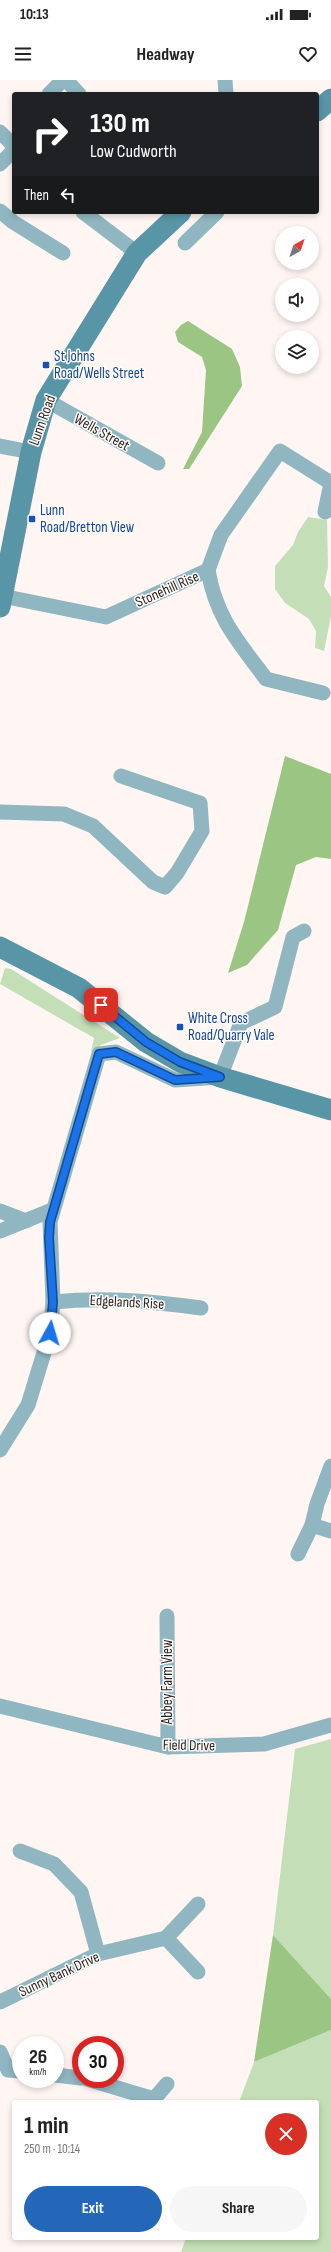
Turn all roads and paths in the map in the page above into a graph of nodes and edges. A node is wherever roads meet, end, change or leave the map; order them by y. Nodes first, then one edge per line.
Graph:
1 (64, 80) edge
2 (224, 80) edge
3 (51, 92) edge
4 (77, 92) edge
5 (226, 92) edge
6 (331, 99) edge
7 (319, 108) edge
8 (10, 139) edge
9 (0, 164) edge
10 (0, 211) edge
11 (86, 214) edge
12 (179, 214) edge
13 (215, 214) edge
14 (185, 243) dead end
15 (63, 253) dead end
16 (137, 253) junction
17 (46, 400) junction
18 (0, 446) edge
19 (31, 452) junction
20 (158, 463) dead end
21 (331, 483) edge
22 (325, 512) dead end
23 (6, 551) edge
24 (208, 570) junction
25 (1, 601) edge
26 (323, 693) dead end
27 (121, 776) dead end
28 (0, 812) edge
29 (304, 931) dead end
30 (0, 947) edge
31 (220, 1077) junction
32 (331, 1110) edge
33 (52, 1210) junction
34 (0, 1211) edge
35 (26, 1221) junction
36 (0, 1231) edge
37 (53, 1302) junction
38 (201, 1308) dead end
39 (0, 1450) edge
40 (331, 1466) edge
41 (312, 1524) junction
42 (331, 1532) edge
43 (298, 1554) dead end
44 (167, 1616) dead end
45 (0, 1706) edge
46 (331, 1725) edge
47 (168, 1747) junction
48 (20, 1850) dead end
49 (198, 1904) dead end
50 (166, 1938) junction
51 (98, 1954) junction
52 (198, 1972) dead end
53 (0, 2002) edge
54 (0, 2052) edge
55 (11, 2073) edge
56 (167, 2084) dead end
57 (117, 2088) edge

1 - 3 street
1 - 4 street
2 - 5 street
6 - 7 street
8 - 9 street
10 - 15 street
11 - 16 street
12 - 16 street, Lunn Road
13 - 14 street
16 - 17 street, Lunn Road
17 - 19 street, Lunn Road
17 - 20 street, Wells Street
18 - 19 street
19 - 23 street, Lunn Road
21 - 22 street, Stonehill Rise
21 - 24 street, Stonehill Rise
23 - 25 street, Lunn Road
24 - 25 street, Stonehill Rise
24 - 26 street
27 - 28 street
29 - 31 street
30 - 31 street
31 - 32 street
31 - 33 street
33 - 35 street
33 - 37 street
34 - 35 street
35 - 36 street
37 - 38 street, Edgelands Rise
37 - 39 street
40 - 41 street
41 - 42 street
41 - 43 street
44 - 47 street, Abbey Farm View
45 - 47 street, Field Drive
46 - 47 street, Field Drive
48 - 51 street
49 - 50 street
50 - 51 street, Sunny Bank Drive
50 - 52 street
51 - 53 street, Sunny Bank Drive
54 - 55 street
56 - 57 street

